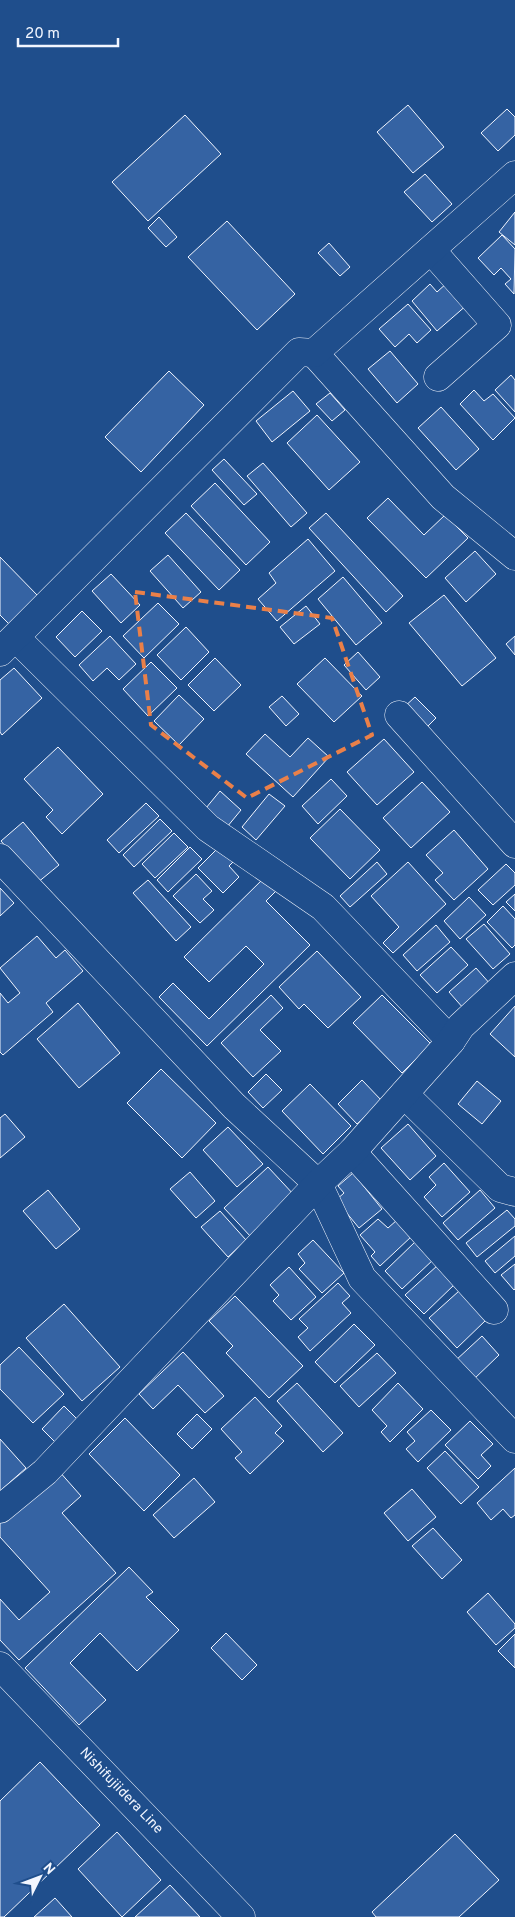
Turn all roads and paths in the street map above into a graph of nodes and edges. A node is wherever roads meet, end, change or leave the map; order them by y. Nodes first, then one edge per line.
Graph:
1 (515, 175) edge
2 (431, 250) junction
3 (314, 353) junction
4 (438, 377) dead end
5 (515, 556) edge
6 (8, 645) edge
7 (399, 715) dead end
8 (515, 844) edge
9 (0, 858) edge
10 (515, 976) edge
11 (451, 1041) junction
12 (404, 1094) junction
13 (352, 1152) junction
14 (318, 1184) junction
15 (515, 1192) edge
16 (494, 1310) dead end
17 (515, 1439) edge
18 (0, 1509) edge
19 (0, 1666) edge
20 (241, 1917) edge

1 - 2 street
2 - 3 street
2 - 4 street
3 - 5 street
3 - 6 street
6 - 11 street
7 - 8 street
9 - 14 street
10 - 11 street
11 - 12 street
12 - 13 street
12 - 15 street
13 - 14 street
13 - 16 street
14 - 17 street
14 - 18 street
19 - 20 street, Nishifujiidera Line

